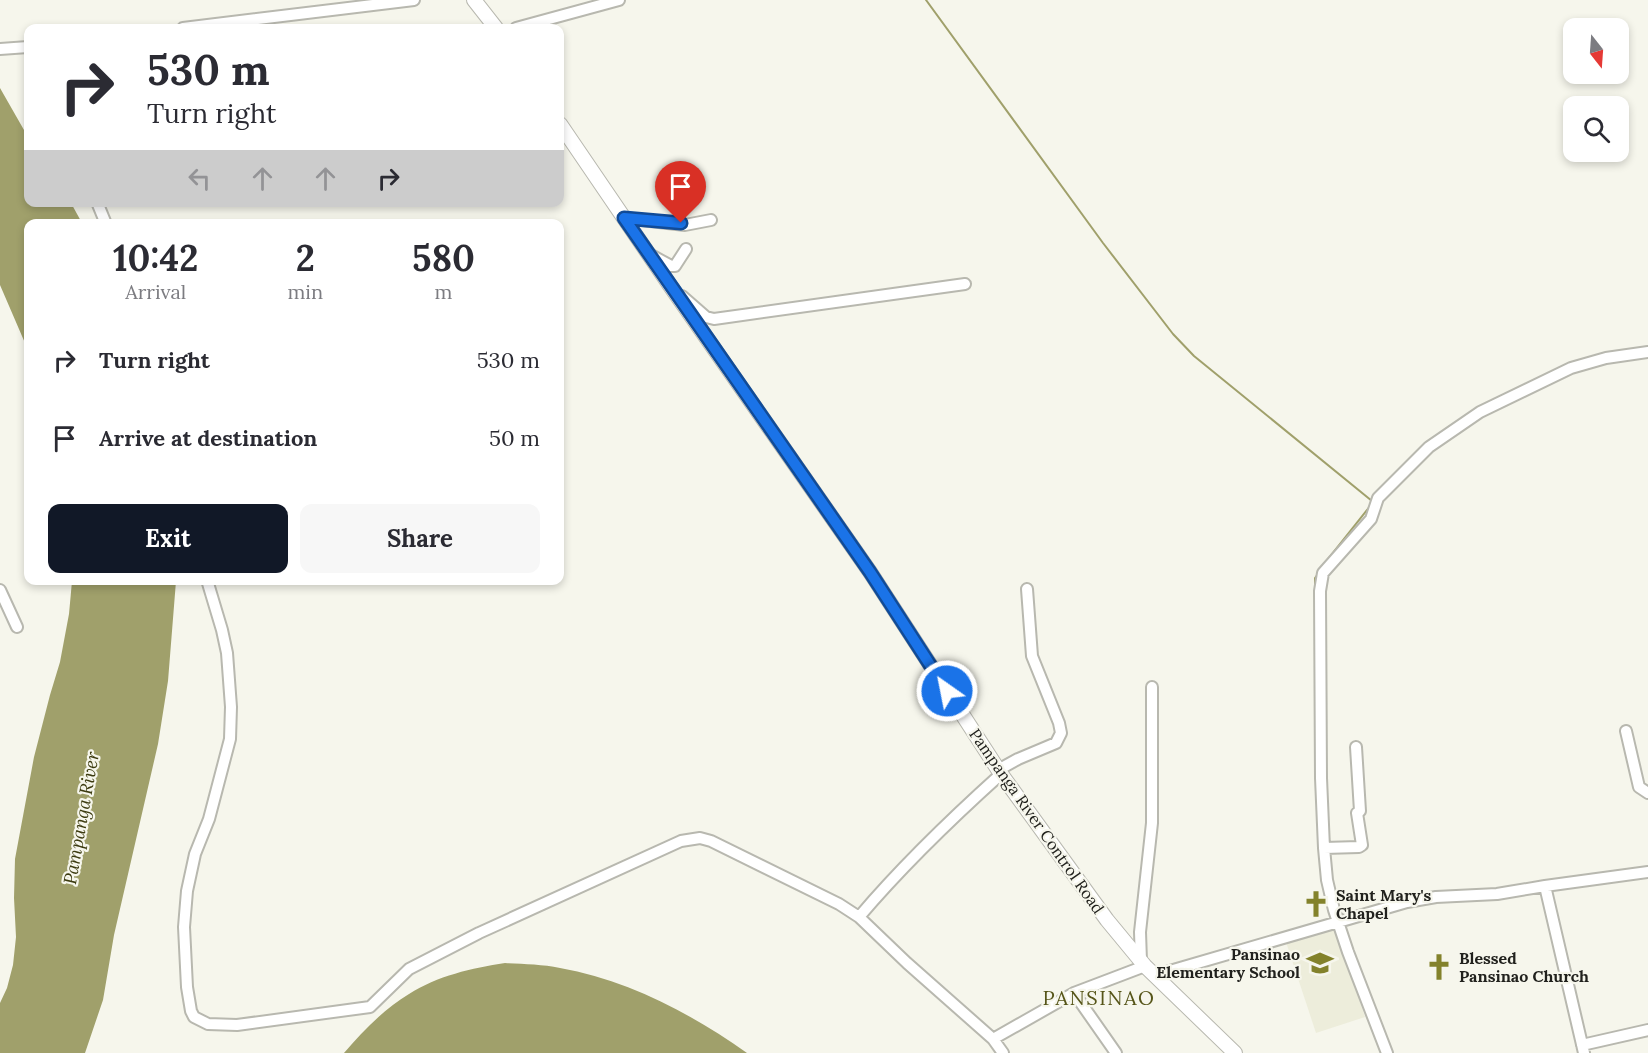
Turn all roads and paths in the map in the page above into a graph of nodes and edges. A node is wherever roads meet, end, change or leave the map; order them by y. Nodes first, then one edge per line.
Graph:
1 (414, 0) edge
2 (474, 0) edge
3 (619, 0) edge
4 (216, 24) edge
5 (492, 24) edge
6 (531, 24) edge
7 (24, 47) edge
8 (0, 49) edge
9 (564, 130) edge
10 (624, 218) junction
11 (711, 220) dead end
12 (686, 249) dead end
13 (648, 254) junction
14 (965, 284) dead end
15 (671, 287) junction
16 (1648, 352) edge
17 (208, 585) edge
18 (1027, 589) dead end
19 (0, 590) edge
20 (17, 627) dead end
21 (1152, 687) dead end
22 (1626, 731) dead end
23 (1356, 747) dead end
24 (1000, 772) junction
25 (1648, 793) edge
26 (1324, 848) junction
27 (1648, 872) edge
28 (1545, 886) junction
29 (859, 917) junction
30 (1339, 922) junction
31 (1148, 967) junction
32 (1074, 993) junction
33 (1648, 1030) edge
34 (993, 1039) junction
35 (1583, 1049) edge
36 (1004, 1053) edge
37 (1116, 1053) edge
38 (1235, 1053) edge
39 (1387, 1053) edge

1 - 4 street
2 - 5 main road
3 - 6 street
7 - 8 street
9 - 10 main road, Pampanga River Control Road
10 - 11 street
10 - 13 main road, Pampanga River Control Road
12 - 13 street
13 - 15 main road, Pampanga River Control Road
14 - 15 street
15 - 24 main road, Pampanga River Control Road
16 - 26 street
17 - 29 street
18 - 24 street
19 - 20 street
21 - 31 street
22 - 25 street
23 - 26 street
24 - 29 street
24 - 31 main road, Pampanga River Control Road
26 - 30 street
27 - 28 street
28 - 30 street
28 - 35 street
29 - 34 street
30 - 31 street
30 - 39 street
31 - 32 street
31 - 38 main road, Pampanga River Control Road
32 - 34 street
32 - 37 street
33 - 35 street
34 - 36 street

